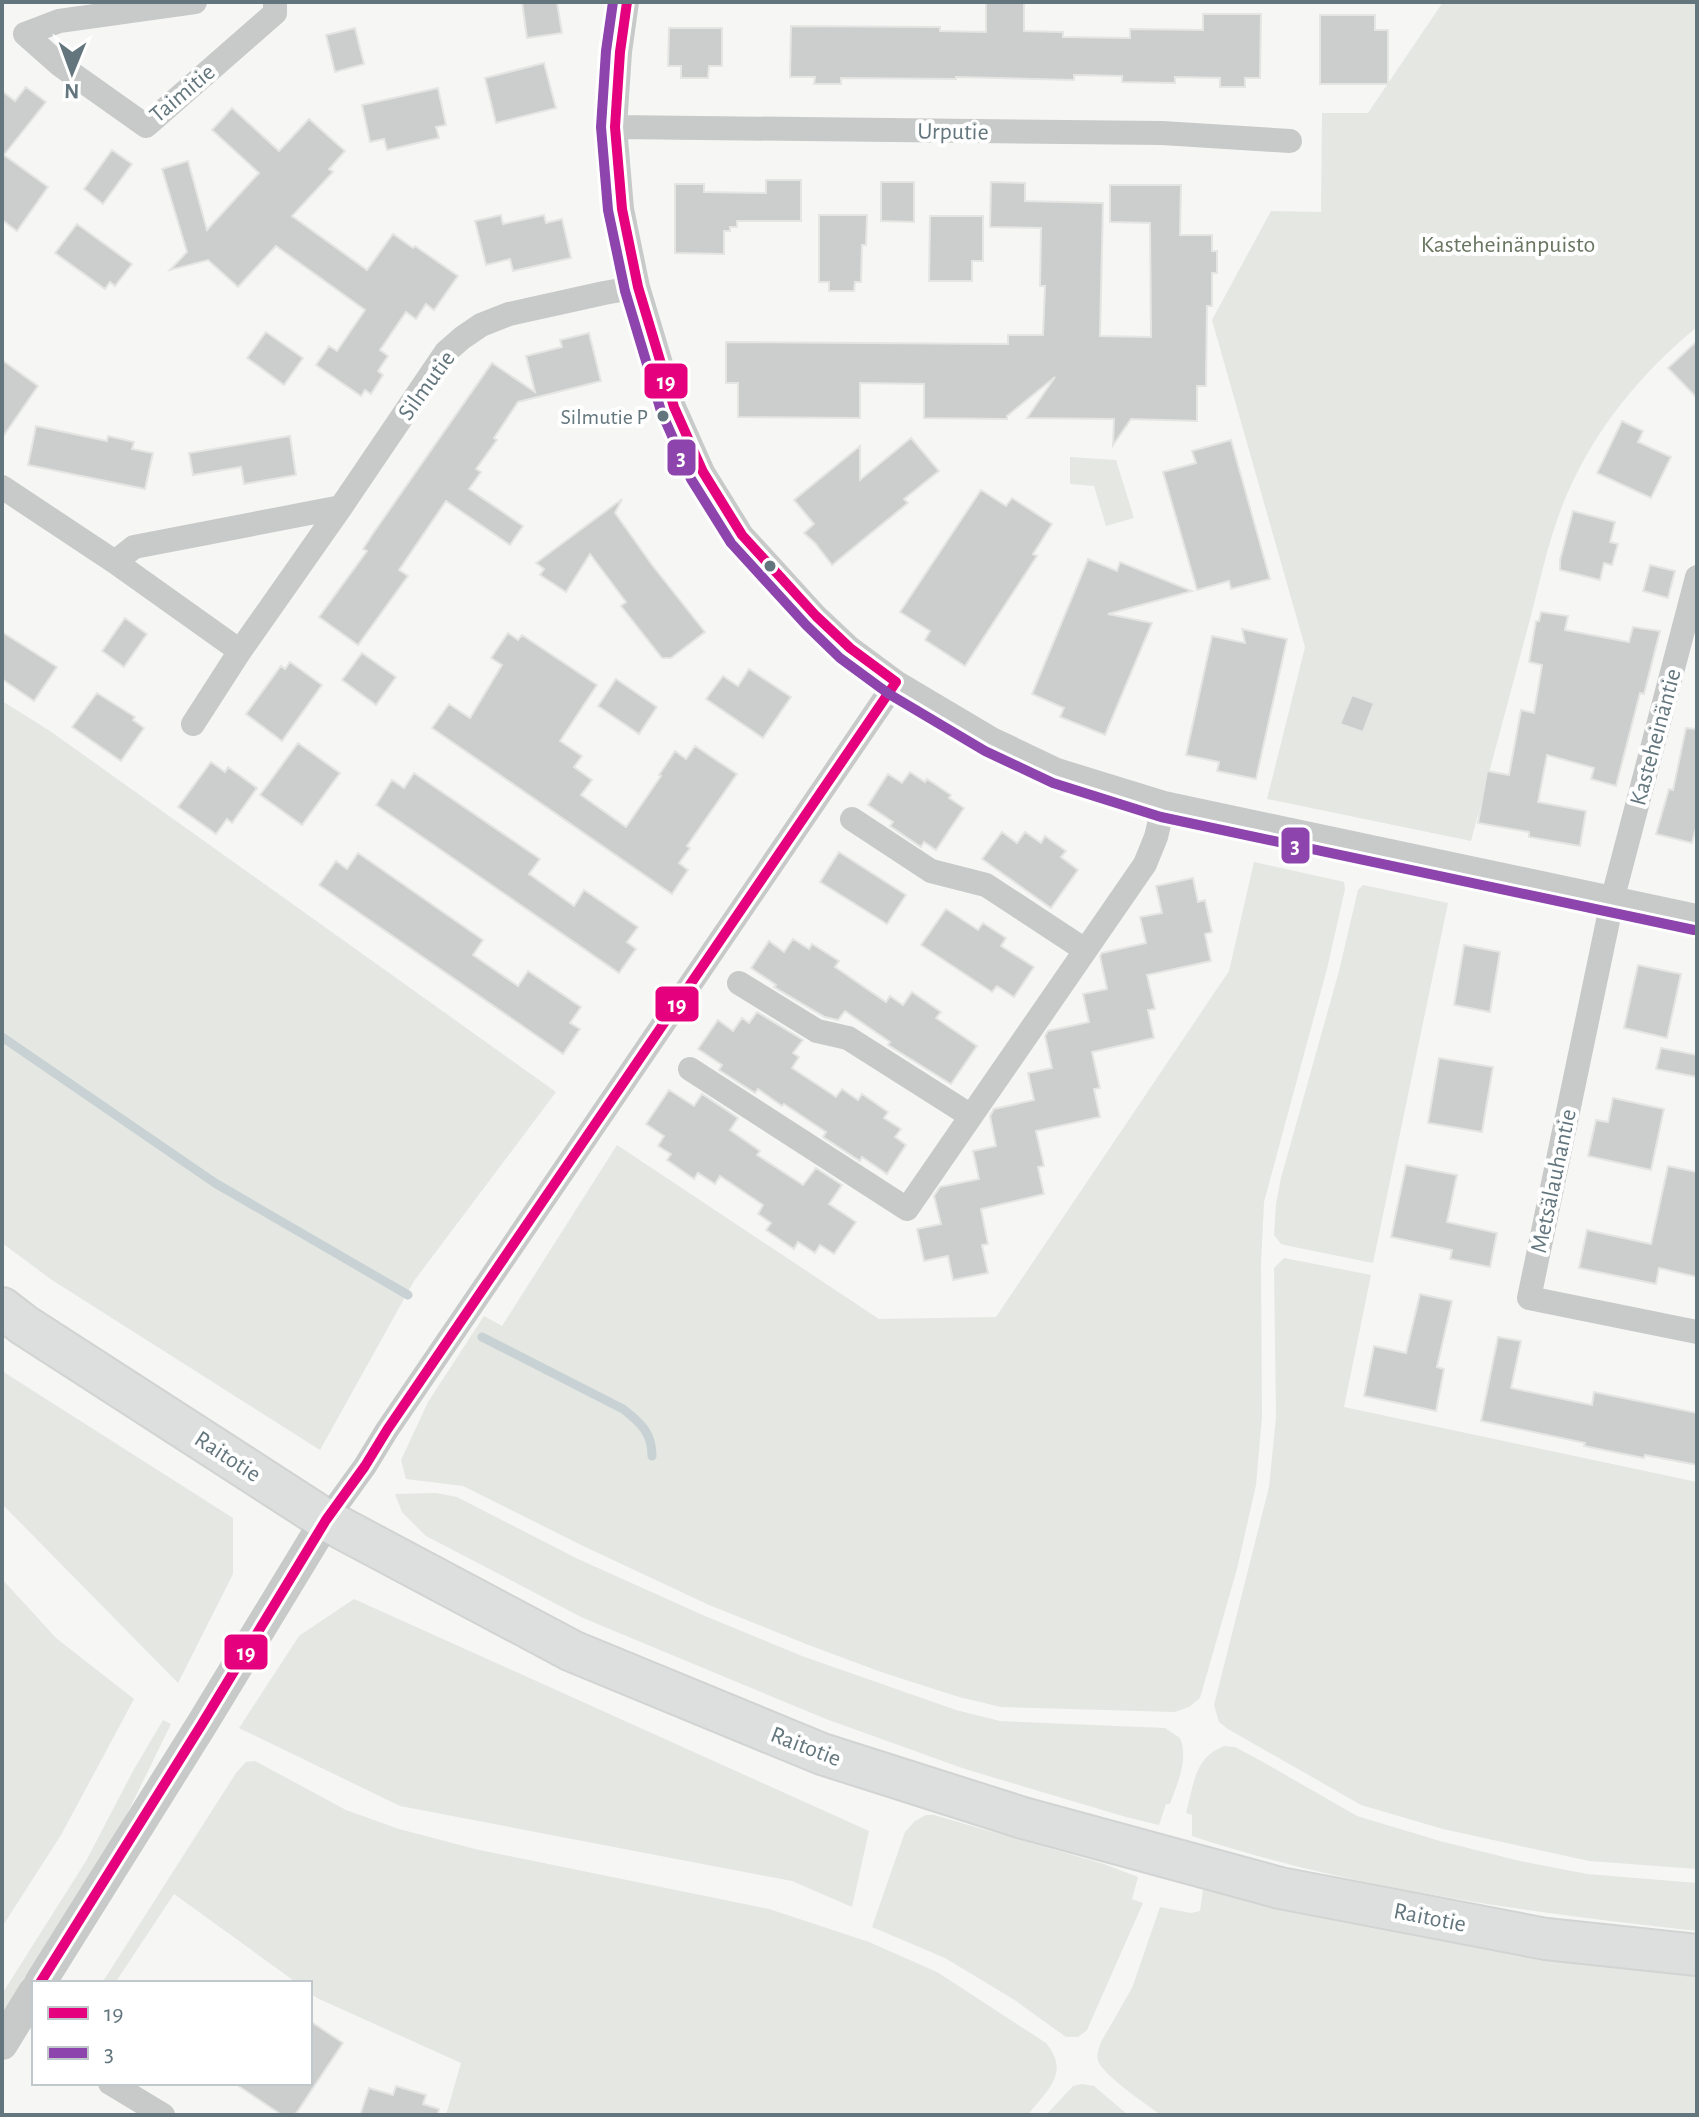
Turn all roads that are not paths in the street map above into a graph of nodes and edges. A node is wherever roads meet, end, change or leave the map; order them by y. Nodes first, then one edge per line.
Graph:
1 (195, 2) edge
2 (275, 2) edge
3 (627, 2) edge
4 (615, 127) junction
5 (1290, 141) dead end
6 (638, 287) junction
7 (2, 487) edge
8 (341, 507) junction
9 (115, 562) junction
10 (1697, 577) edge
11 (240, 651) junction
12 (896, 682) junction
13 (193, 724) dead end
14 (1164, 803) junction
15 (852, 819) dead end
16 (1613, 897) junction
17 (1697, 916) edge
18 (1085, 950) junction
19 (739, 983) dead end
20 (690, 1069) dead end
21 (971, 1116) junction
22 (2, 1308) edge
23 (1697, 1332) edge
24 (326, 1520) junction
25 (1697, 1955) edge
26 (41, 1981) edge
27 (32, 1997) edge
28 (17, 2035) edge
29 (113, 2085) edge
30 (163, 2115) edge

1 - 2 street, Taimitie
3 - 4 street
4 - 5 street, Urputie
4 - 6 street
6 - 8 street, Silmutie
6 - 12 street
7 - 9 street
8 - 9 street
8 - 11 street, Silmutie
9 - 11 street
10 - 16 street, Kasteheinäntie
11 - 13 street, Silmutie
12 - 14 street
12 - 24 street
14 - 16 street
14 - 18 street
15 - 18 street
16 - 17 street
16 - 23 street, Metsälauhantie
18 - 21 street
19 - 21 street
20 - 21 street
22 - 24 main road, Raitotie
24 - 25 main road, Raitotie
24 - 26 street
27 - 28 street
29 - 30 street

